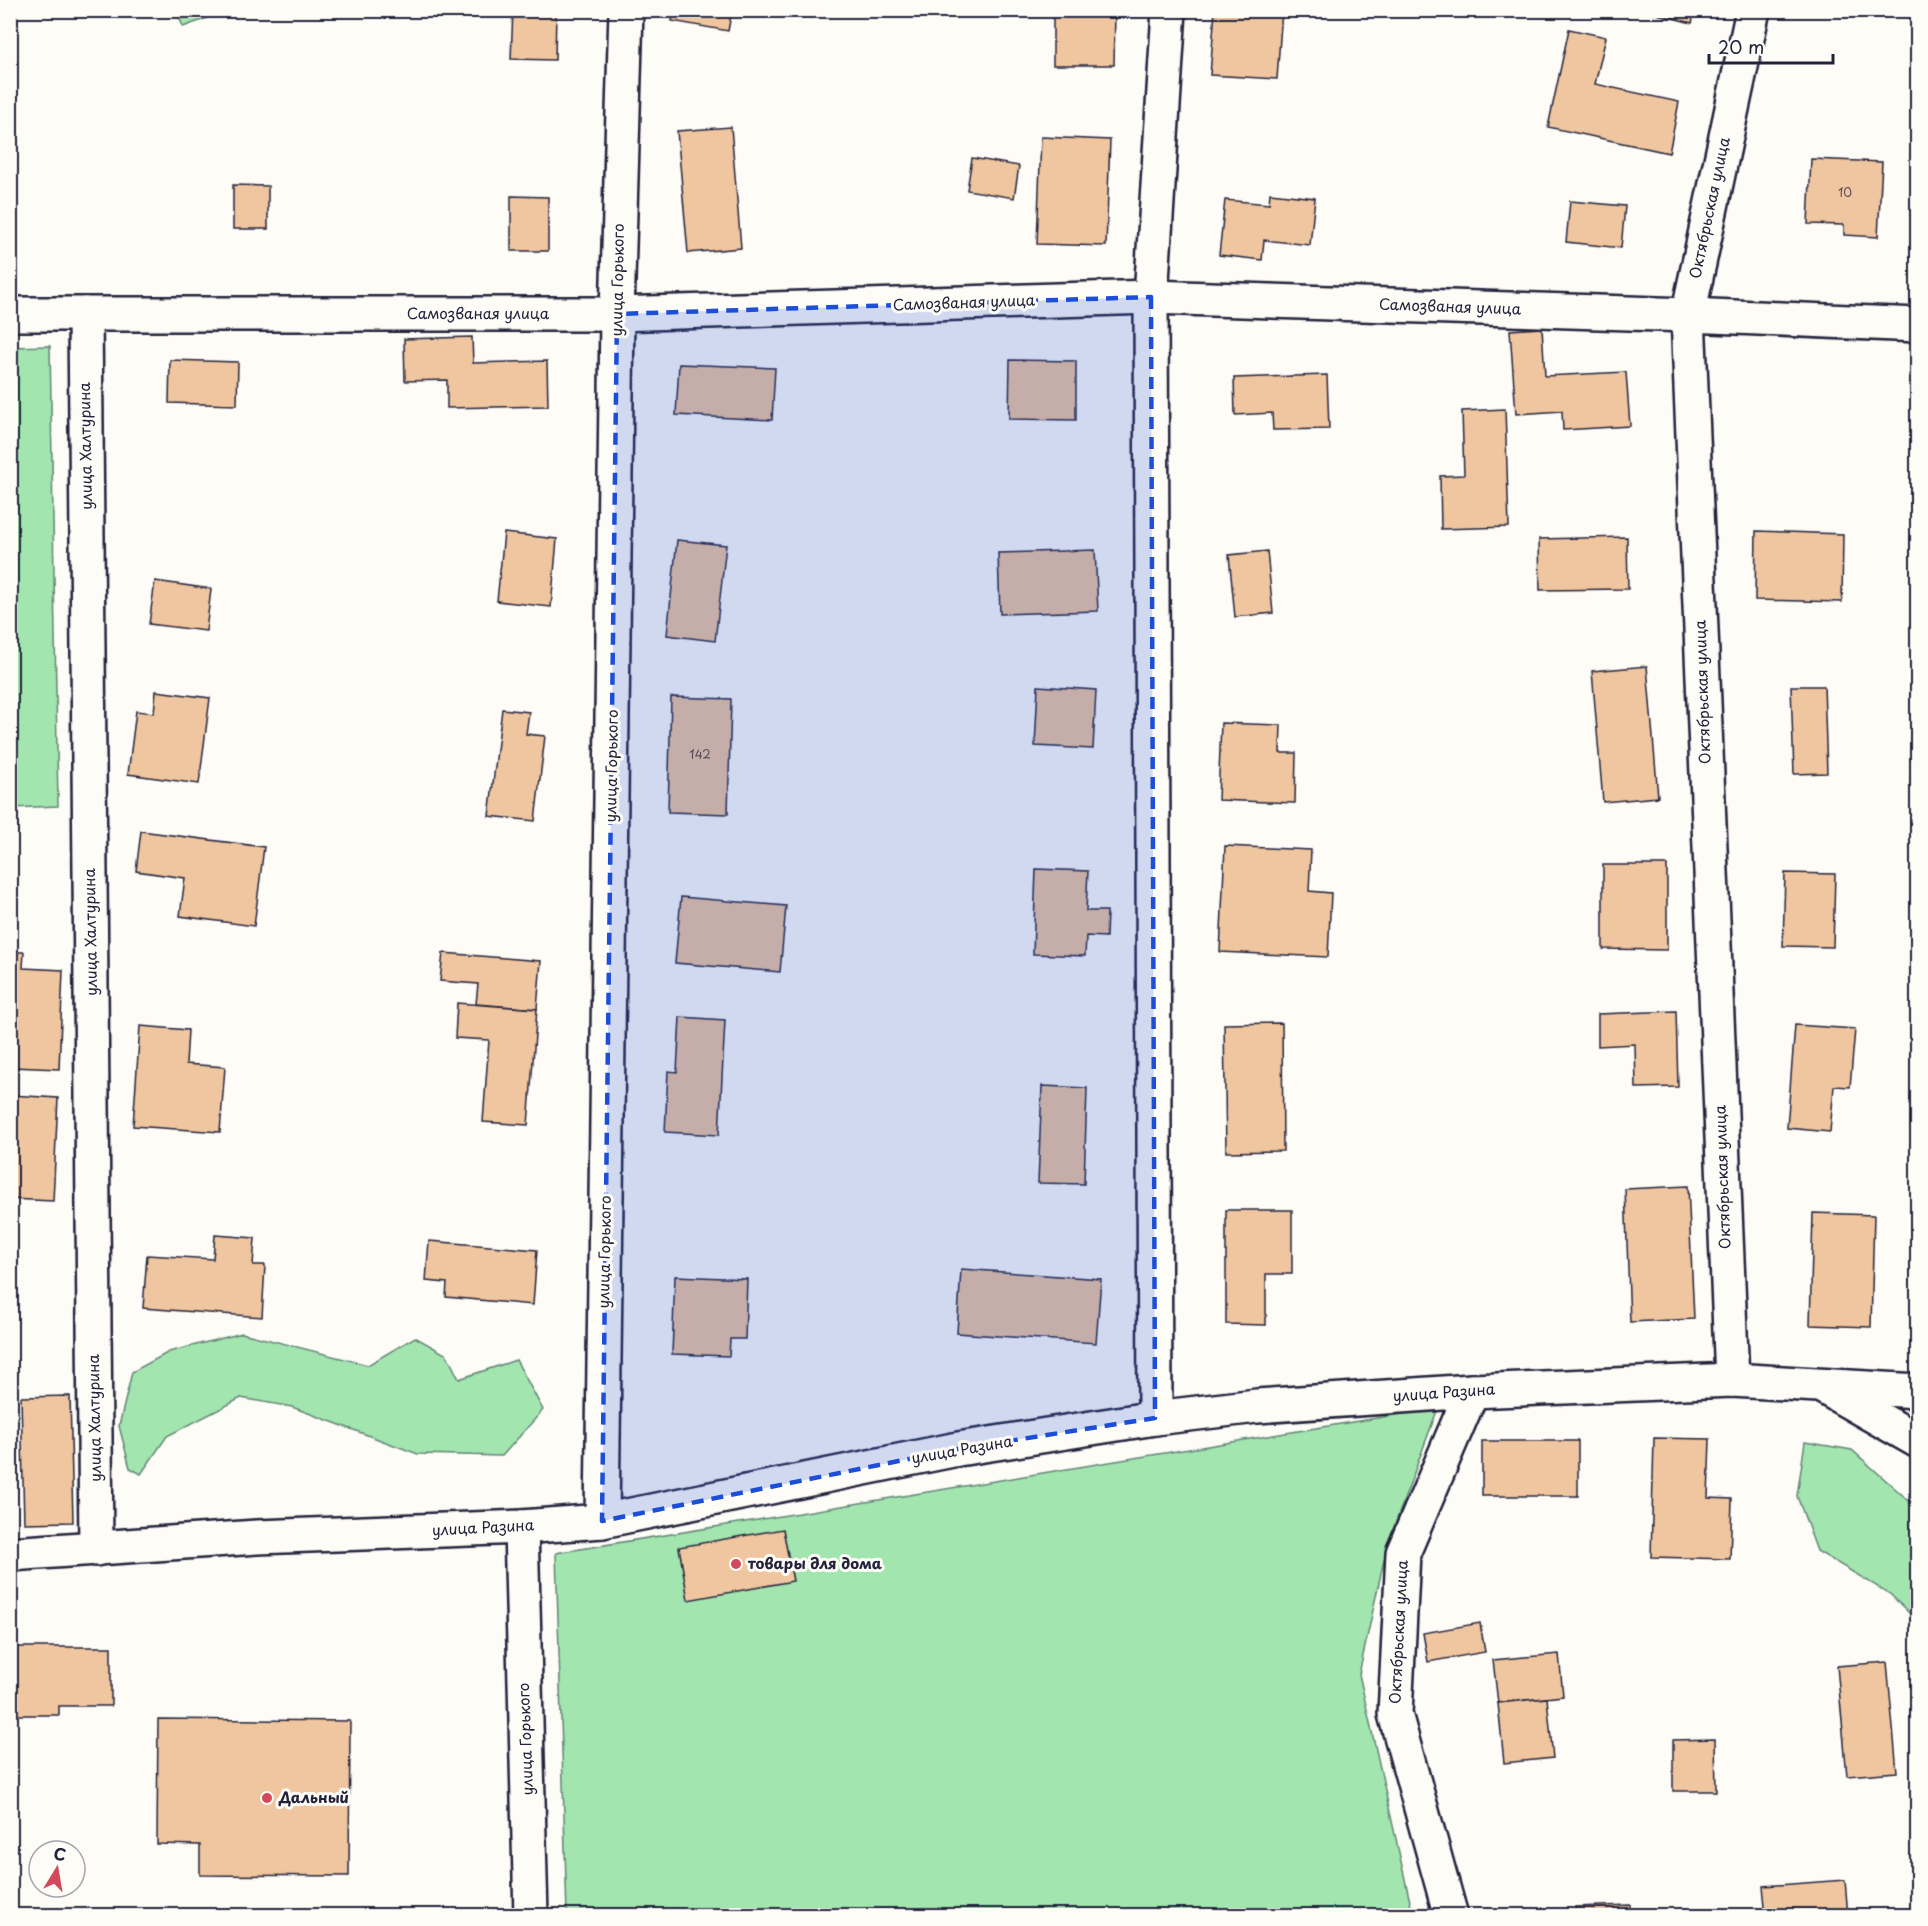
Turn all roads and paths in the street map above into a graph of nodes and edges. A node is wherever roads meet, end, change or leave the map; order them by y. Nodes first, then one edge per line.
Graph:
1 (626, 10) edge
2 (1168, 10) edge
3 (1753, 10) edge
4 (1151, 297) junction
5 (10, 314) edge
6 (85, 314) junction
7 (617, 314) junction
8 (1688, 315) junction
9 (1917, 326) edge
10 (1732, 1380) junction
11 (1819, 1384) junction
12 (1472, 1390) junction
13 (1917, 1391) edge
14 (1155, 1418) junction
15 (1917, 1441) edge
16 (602, 1521) junction
17 (520, 1527) junction
18 (96, 1549) junction
19 (10, 1554) edge
20 (531, 1916) edge
21 (1451, 1916) edge

1 - 7 street, улица Горького
2 - 4 street
3 - 8 street, Октябрьская улица
4 - 7 street, Самозваная улица
4 - 8 street, Самозваная улица
4 - 14 street
5 - 6 street, Самозваная улица
6 - 7 street, Самозваная улица
6 - 18 street, улица Халтурина
7 - 16 street, улица Горького
8 - 9 street, Самозваная улица
8 - 10 street, Октябрьская улица
10 - 11 street, улица Разина
10 - 12 street, улица Разина
11 - 13 street, улица Разина
11 - 15 street
12 - 14 street, улица Разина
12 - 21 street, Октябрьская улица
14 - 16 street, улица Разина
16 - 17 street, улица Разина
17 - 18 street, улица Разина
17 - 20 street, улица Горького
18 - 19 street, улица Разина

